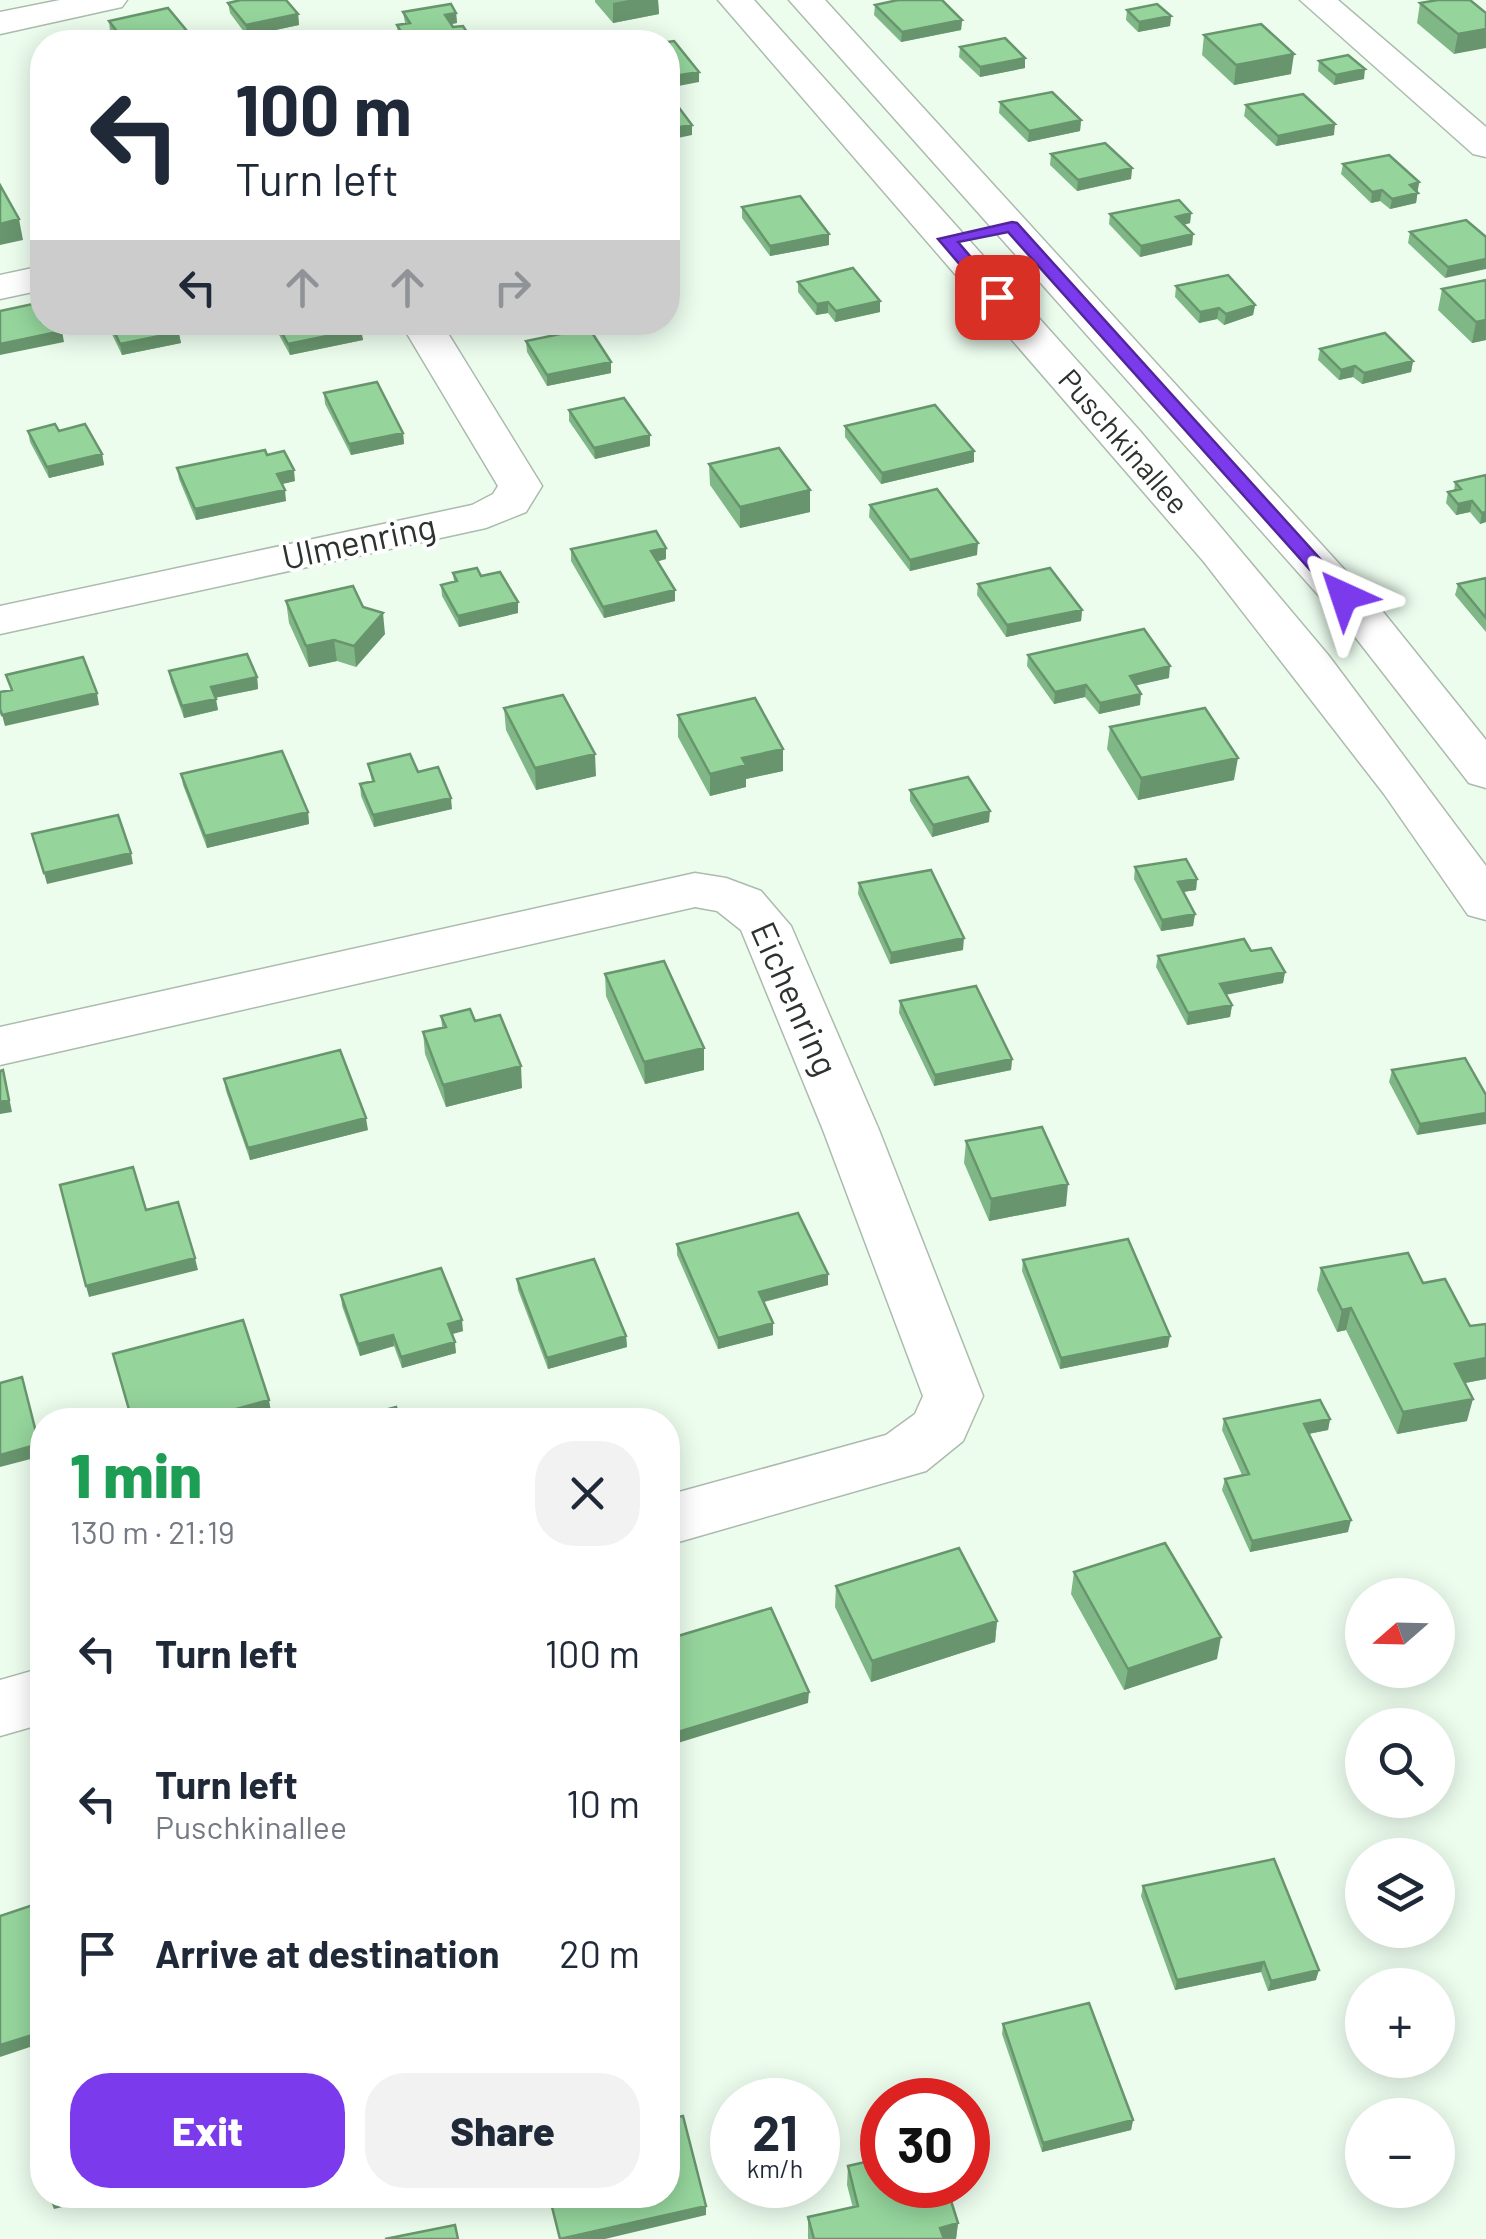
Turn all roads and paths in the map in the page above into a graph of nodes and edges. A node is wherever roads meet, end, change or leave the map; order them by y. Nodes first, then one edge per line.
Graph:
1 (110, 0) edge
2 (736, 0) edge
3 (806, 0) edge
4 (1317, 0) edge
5 (0, 24) edge
6 (1486, 146) edge
7 (1012, 227) junction
8 (946, 239) junction
9 (30, 281) edge
10 (0, 287) edge
11 (428, 335) edge
12 (0, 620) edge
13 (1486, 772) edge
14 (1486, 903) edge
15 (0, 1046) edge
16 (680, 1517) edge
17 (30, 1699) edge
18 (0, 1708) edge

1 - 5 street
2 - 8 street, Puschkinallee
3 - 7 street, Puschkinallee
4 - 6 street
7 - 8 street
7 - 13 street, Puschkinallee
8 - 14 street, Puschkinallee
9 - 10 street
11 - 12 street, Ulmenring
15 - 16 street, Eichenring
17 - 18 street

